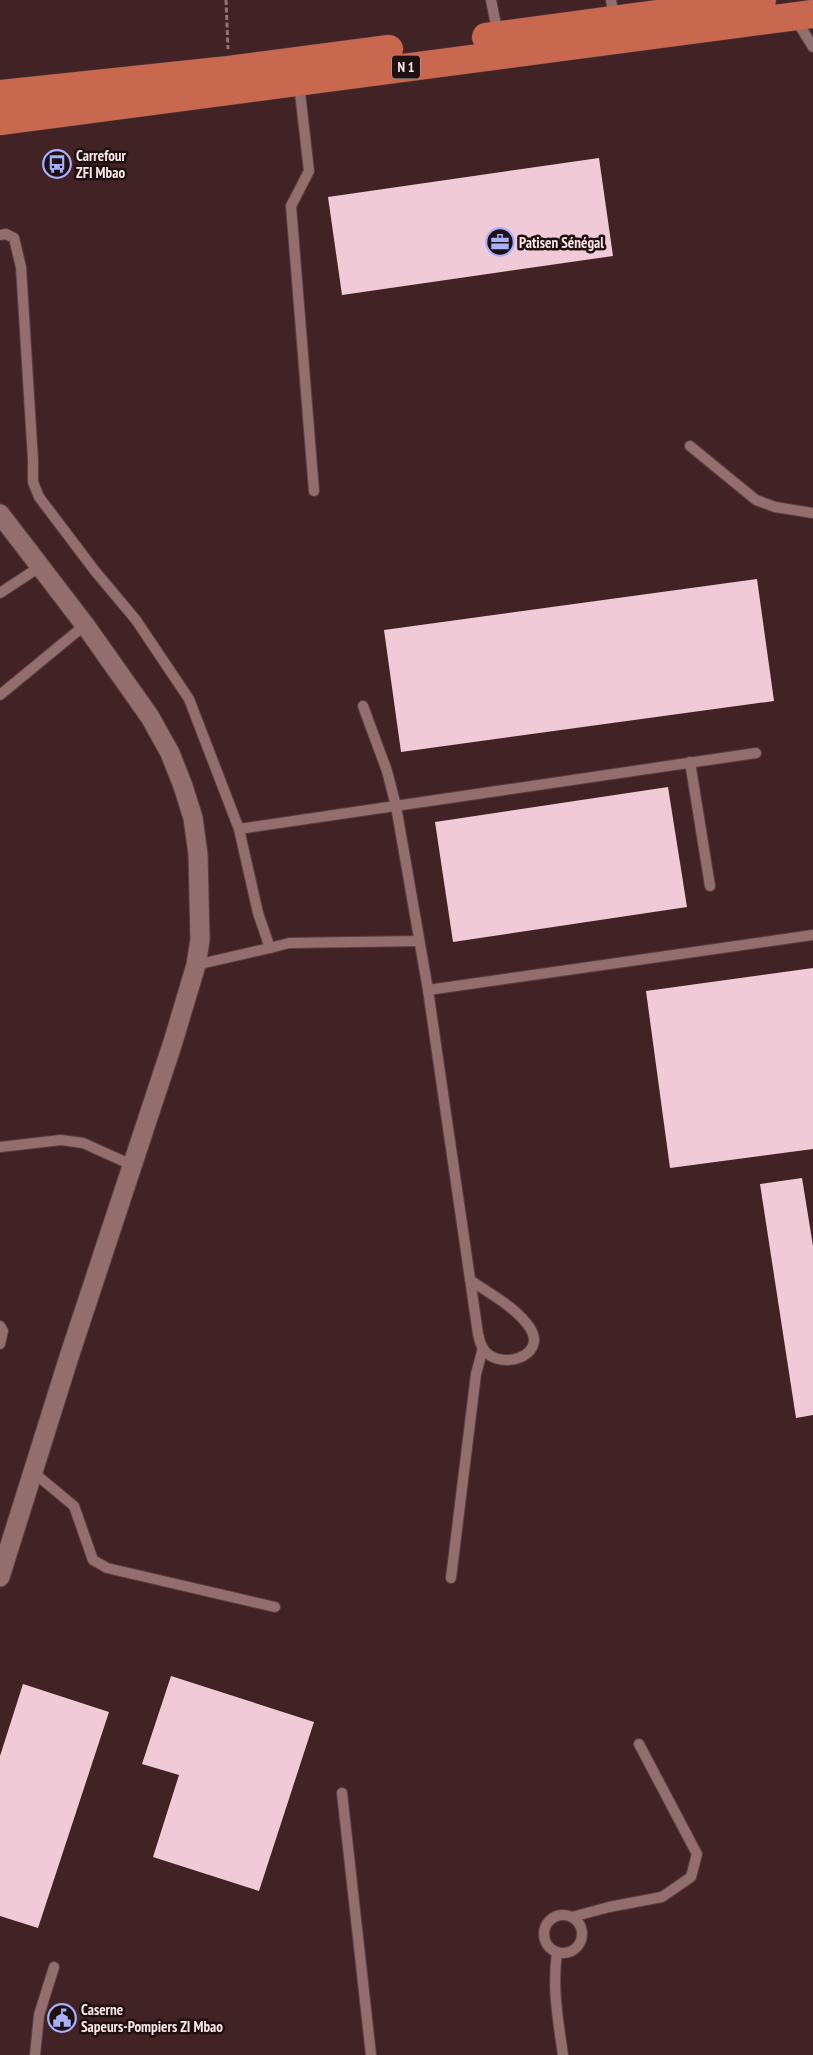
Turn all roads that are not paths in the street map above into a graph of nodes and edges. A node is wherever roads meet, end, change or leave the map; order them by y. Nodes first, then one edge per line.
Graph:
1 (491, 0) edge
2 (762, 0) edge
3 (612, 9) edge
4 (803, 15) edge
5 (498, 36) junction
6 (813, 47) edge
7 (299, 80) junction
8 (0, 94) edge
9 (0, 121) edge
10 (0, 235) edge
11 (690, 446) dead end
12 (314, 491) dead end
13 (813, 513) edge
14 (0, 514) edge
15 (41, 566) junction
16 (0, 593) edge
17 (85, 625) junction
18 (0, 695) edge
19 (363, 706) dead end
20 (756, 753) dead end
21 (690, 762) junction
22 (396, 806) junction
23 (239, 828) junction
24 (710, 886) dead end
25 (813, 934) edge
26 (419, 941) junction
27 (270, 948) junction
28 (196, 965) junction
29 (428, 990) junction
30 (0, 1147) edge
31 (132, 1165) junction
32 (470, 1280) junction
33 (0, 1326) edge
34 (0, 1344) edge
35 (483, 1348) junction
36 (32, 1472) junction
37 (1, 1569) edge
38 (451, 1578) dead end
39 (275, 1607) dead end
40 (639, 1744) dead end
41 (342, 1793) dead end
42 (572, 1917) junction
43 (557, 1953) junction
44 (54, 1967) dead end
45 (35, 2055) edge
46 (371, 2055) edge
47 (562, 2055) edge

1 - 5 lane
2 - 3 highway, N 1
3 - 5 highway, N 1
4 - 6 lane
4 - 7 highway, N 1
5 - 8 highway, N 1
7 - 9 highway, N 1
7 - 12 lane
10 - 23 lane
11 - 13 lane
14 - 15 street
15 - 16 lane
15 - 17 street
17 - 18 lane
17 - 28 street
19 - 22 lane
20 - 21 lane
21 - 22 lane
21 - 24 lane
22 - 23 lane
22 - 26 lane
23 - 27 lane
25 - 29 lane
26 - 27 lane
26 - 29 lane
27 - 28 lane
28 - 31 street
29 - 32 lane
30 - 31 lane
31 - 36 street
32 - 35 lane
32 - 35 lane
33 - 34 lane
35 - 38 lane
36 - 37 street
36 - 39 lane
40 - 42 lane
41 - 46 lane
42 - 43 lane
42 - 43 lane
43 - 47 lane
44 - 45 lane

